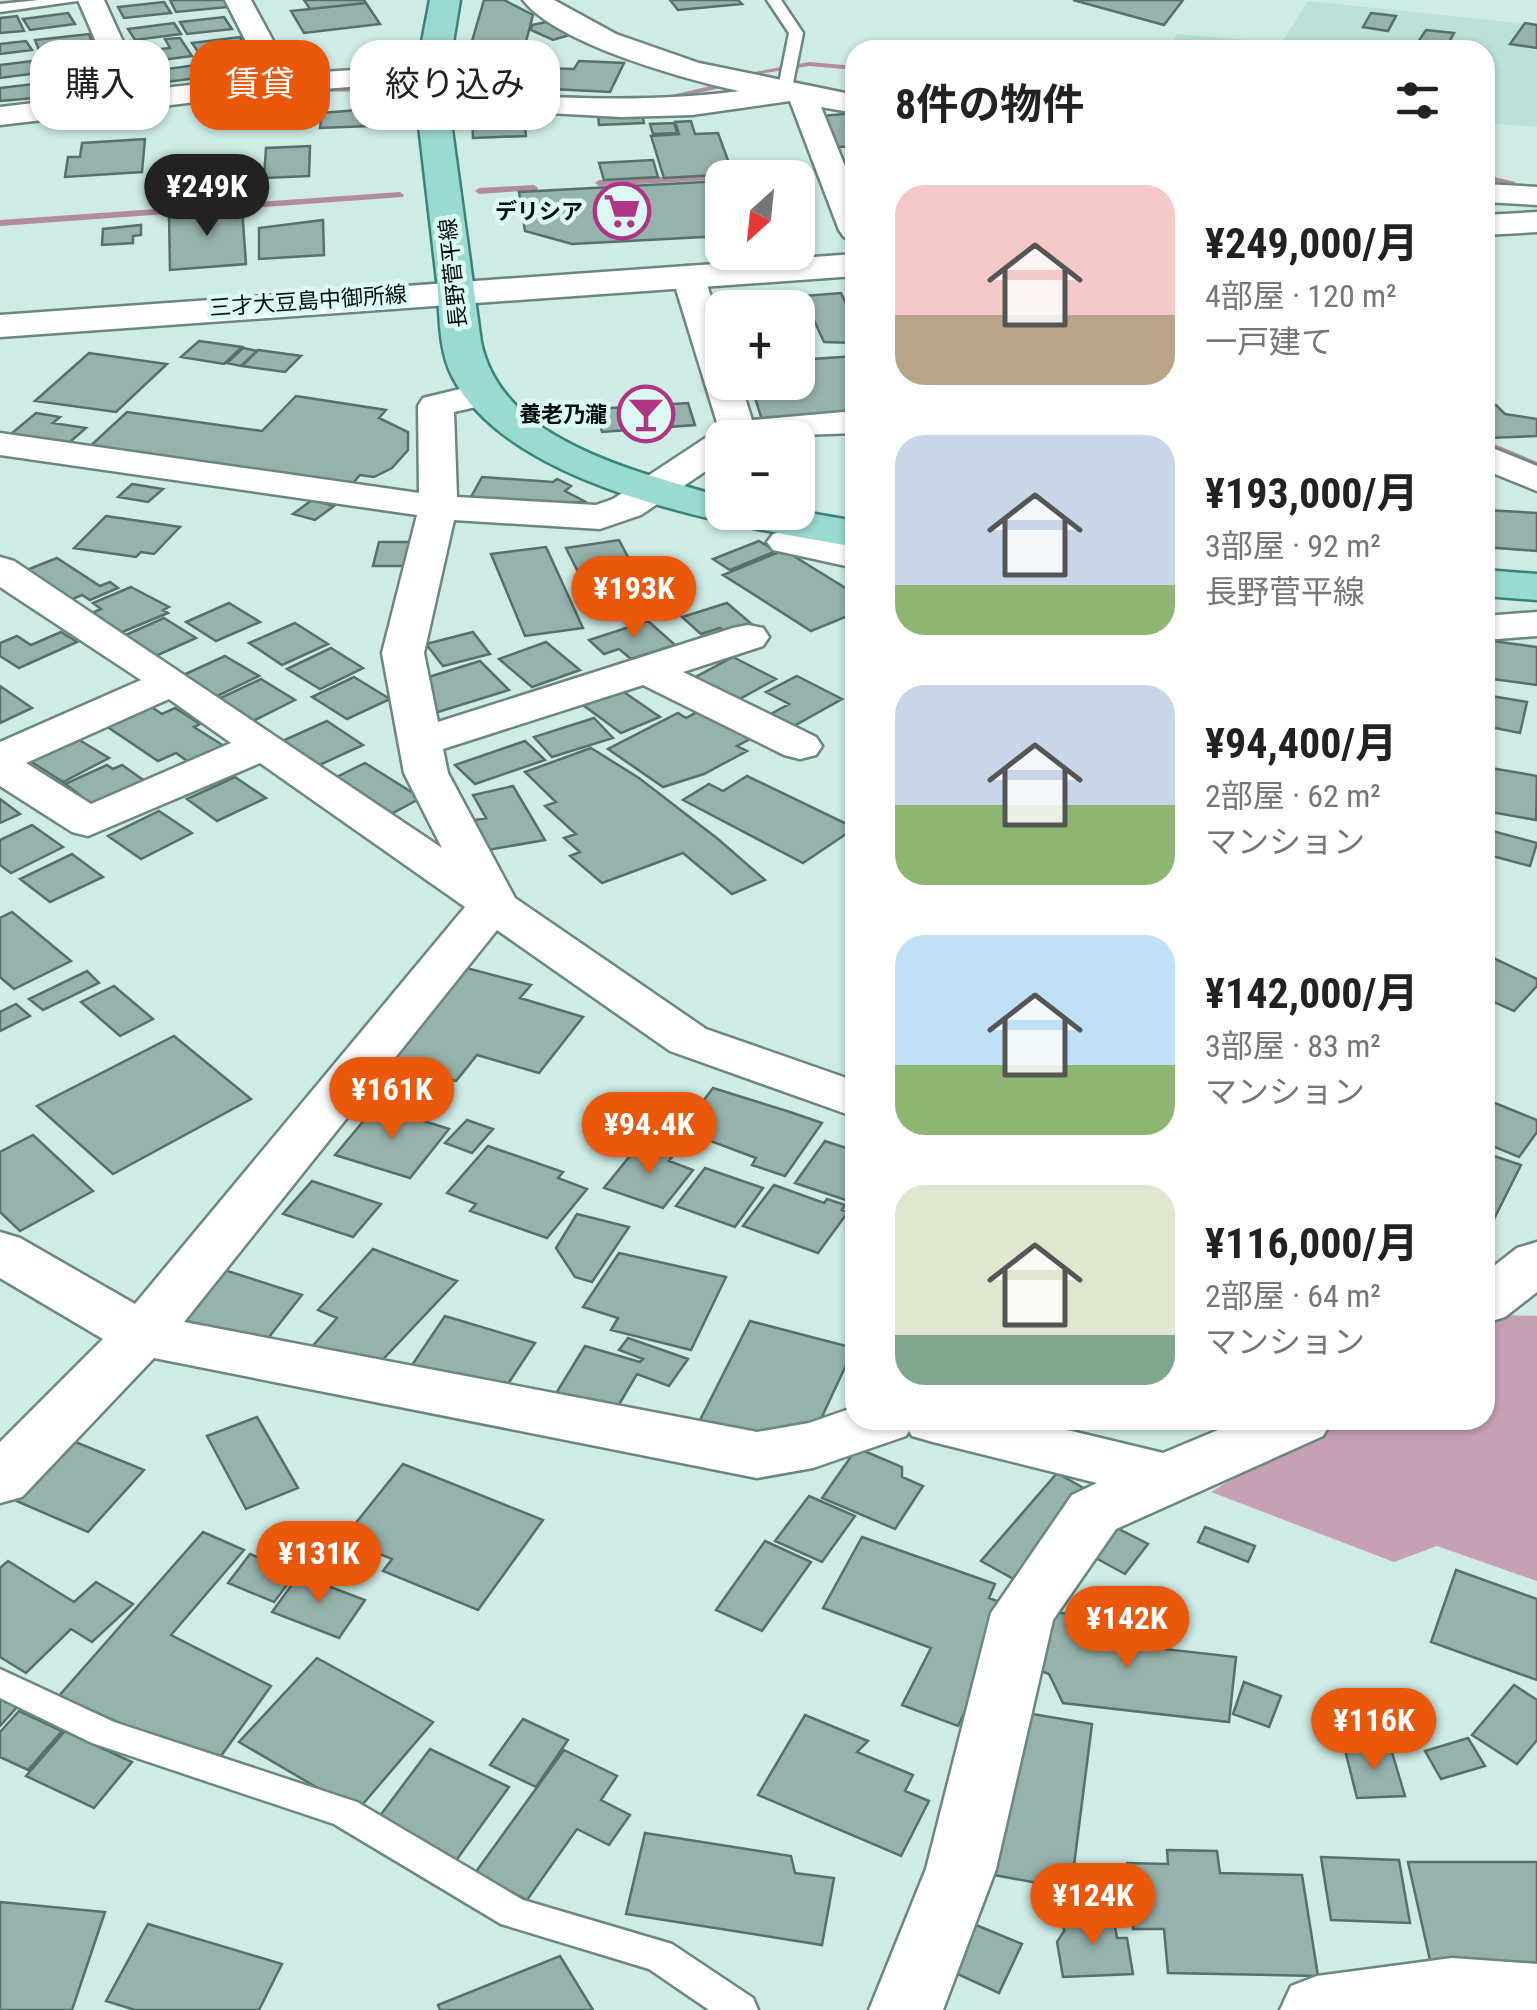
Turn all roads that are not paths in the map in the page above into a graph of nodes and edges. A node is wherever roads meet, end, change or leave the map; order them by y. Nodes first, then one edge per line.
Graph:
1 (77, 0) edge
2 (91, 0) edge
3 (238, 0) edge
4 (445, 0) edge
5 (536, 0) edge
6 (774, 0) edge
7 (0, 8) edge
8 (109, 40) edge
9 (259, 40) edge
10 (439, 40) edge
11 (791, 81) junction
12 (845, 100) edge
13 (560, 101) edge
14 (190, 107) edge
15 (30, 123) edge
16 (1, 130) edge
17 (437, 130) edge
18 (1495, 197) edge
19 (845, 207) edge
20 (1536, 213) edge
21 (1495, 223) edge
22 (845, 266) edge
23 (688, 276) junction
24 (456, 291) junction
25 (0, 326) edge
26 (485, 394) junction
27 (726, 420) edge
28 (845, 423) edge
29 (815, 427) edge
30 (0, 444) edge
31 (705, 455) edge
32 (1495, 461) edge
33 (1537, 480) edge
34 (653, 488) junction
35 (705, 505) edge
36 (438, 507) junction
37 (815, 527) edge
38 (845, 532) edge
39 (787, 542) dead end
40 (845, 554) edge
41 (0, 569) edge
42 (1495, 584) edge
43 (1537, 587) edge
44 (1537, 624) edge
45 (1495, 627) edge
46 (748, 637) dead end
47 (644, 669) junction
48 (172, 682) junction
49 (421, 742) junction
50 (264, 745) junction
51 (800, 746) dead end
52 (0, 758) edge
53 (0, 766) edge
54 (494, 902) junction
55 (845, 1096) edge
56 (0, 1252) edge
57 (142, 1335) junction
58 (856, 1430) edge
59 (975, 1430) edge
60 (1278, 1430) edge
61 (1166, 1476) junction
62 (0, 1480) edge
63 (0, 1683) edge
64 (1537, 1998) edge
65 (740, 2010) edge
66 (906, 2010) edge
67 (1317, 2010) edge

1 - 7 lane
2 - 8 street
3 - 9 street
4 - 10 main road, 長野菅平線
5 - 11 street
6 - 11 lane
11 - 12 street
11 - 13 street
11 - 19 street
14 - 16 street
15 - 16 street
17 - 24 main road, 長野菅平線
18 - 20 street
20 - 21 main road
22 - 23 main road, 三才大豆島中御所線
23 - 24 main road, 三才大豆島中御所線
23 - 27 street
24 - 25 main road, 三才大豆島中御所線
24 - 26 main road, 長野菅平線
26 - 34 main road, 長野菅平線
26 - 36 street
28 - 29 street
30 - 36 street
31 - 34 street
32 - 33 street
34 - 35 main road, 長野菅平線
34 - 36 street
36 - 49 street
37 - 38 main road
39 - 40 street
41 - 48 street
42 - 43 main road
44 - 45 street
46 - 47 street
47 - 49 street
47 - 51 street
48 - 50 street
48 - 52 street
49 - 54 street
50 - 53 street
50 - 54 street
54 - 55 street
54 - 57 street
56 - 57 street
57 - 58 street
57 - 62 street
59 - 61 street
60 - 61 street
61 - 66 street
63 - 65 lane
64 - 67 street

